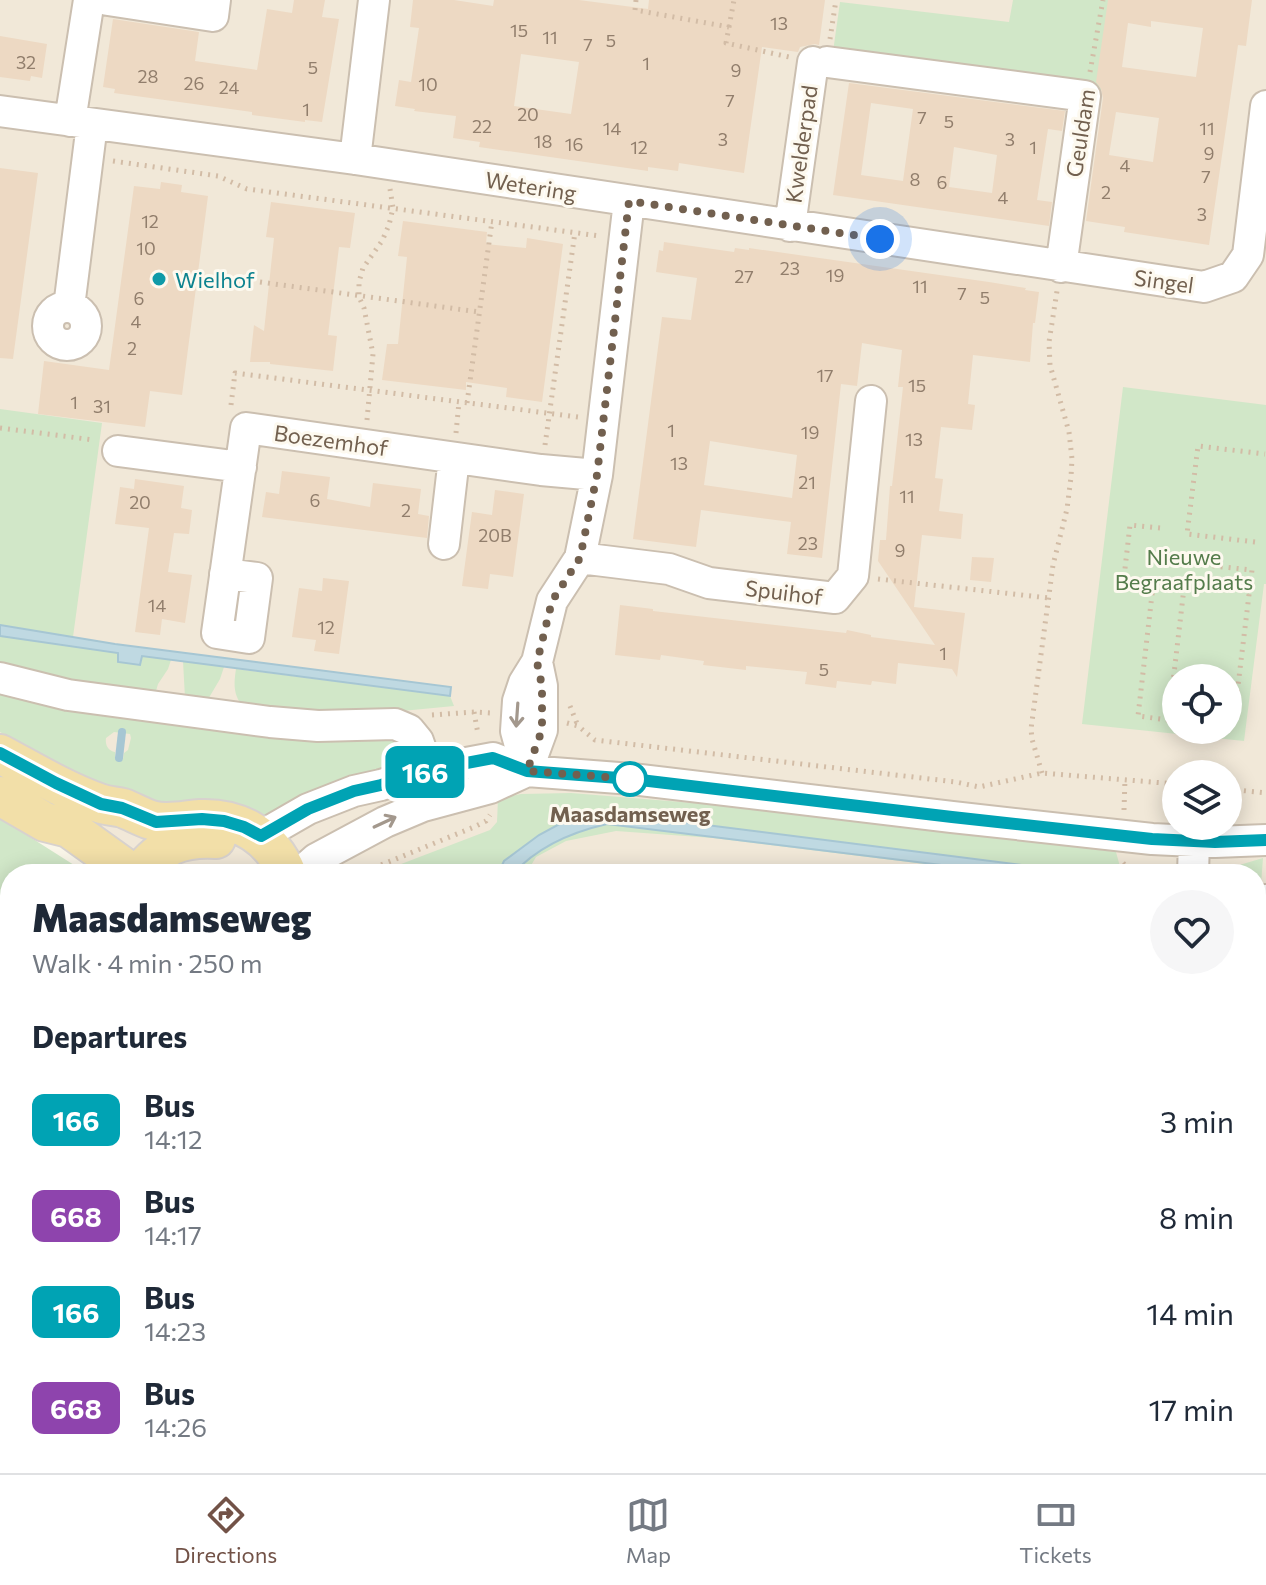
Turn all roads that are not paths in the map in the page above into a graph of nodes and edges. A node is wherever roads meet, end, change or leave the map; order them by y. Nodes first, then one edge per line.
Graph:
1 (89, 0) edge
2 (108, 0) edge
3 (215, 0) edge
4 (374, 0) edge
5 (1085, 96) joint
6 (1266, 106) edge
7 (0, 111) edge
8 (81, 122) junction
9 (355, 159) junction
10 (629, 201) junction
11 (790, 226) junction
12 (1061, 267) junction
13 (69, 307) dead end
14 (871, 401) dead end
15 (118, 451) road end
16 (454, 458) junction
17 (241, 467) junction
18 (597, 475) junction
19 (444, 544) dead end
20 (580, 558) junction
21 (225, 574) dead end
22 (0, 678) edge
23 (0, 754) edge
24 (429, 770) junction
25 (527, 771) junction
26 (0, 796) edge
27 (439, 801) junction
28 (45, 822) junction
29 (174, 835) junction
30 (1266, 840) edge
31 (1194, 841) junction
32 (273, 861) edge
33 (89, 864) edge
34 (119, 864) edge
35 (148, 864) edge
36 (1193, 864) edge

1 - 8 street
2 - 3 street
4 - 9 street
5 - 11 street, Kwelderpad
5 - 12 street, Geuldam
6 - 12 street, Singel
7 - 8 street, Wetering
8 - 9 street, Wetering
8 - 13 street
9 - 10 street, Wetering
10 - 11 street, Wetering
10 - 18 street
11 - 12 street, Wetering
14 - 20 street, Spuihof
15 - 17 street
16 - 17 street, Boezemhof
16 - 18 street, Boezemhof
16 - 19 street
17 - 21 street, Boezemhof
18 - 20 street
20 - 25 street
22 - 24 street
23 - 29 main road
24 - 25 street
24 - 27 street
24 - 32 street
25 - 27 street
25 - 31 street
26 - 28 main road
32 -> 27 street
28 - 33 main road
28 - 34 main road
29 - 32 main road
29 - 35 main road
30 - 31 street
31 - 36 street

